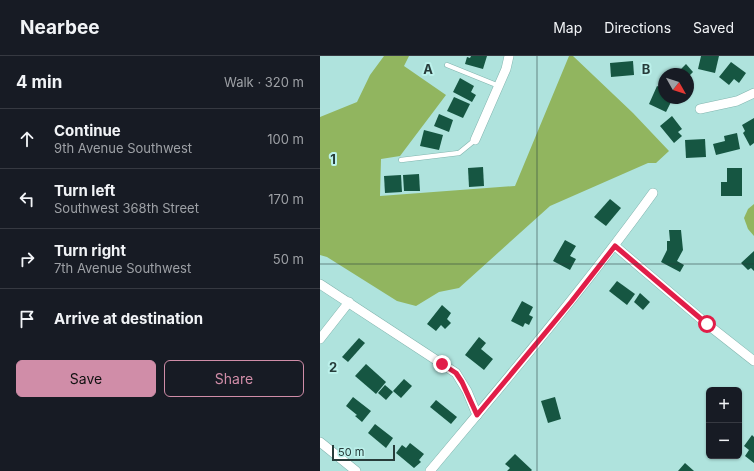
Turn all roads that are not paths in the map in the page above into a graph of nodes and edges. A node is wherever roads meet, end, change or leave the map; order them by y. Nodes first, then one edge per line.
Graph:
1 (509, 56) edge
2 (447, 65) dead end
3 (498, 86) junction
4 (754, 92) edge
5 (700, 108) dead end
6 (475, 140) joint
7 (401, 160) dead end
8 (653, 193) dead end
9 (615, 246) junction
10 (320, 284) edge
11 (349, 302) junction
12 (320, 339) edge
13 (754, 361) edge
14 (477, 415) junction
15 (320, 442) edge
16 (356, 471) edge
17 (430, 471) edge

1 - 3 street
2 - 3 lane
3 - 6 street
4 - 5 street
6 - 7 lane
8 - 9 street
9 - 13 street
9 - 14 street
10 - 11 street
11 - 12 street
11 - 14 street
14 - 17 street
15 - 16 street

